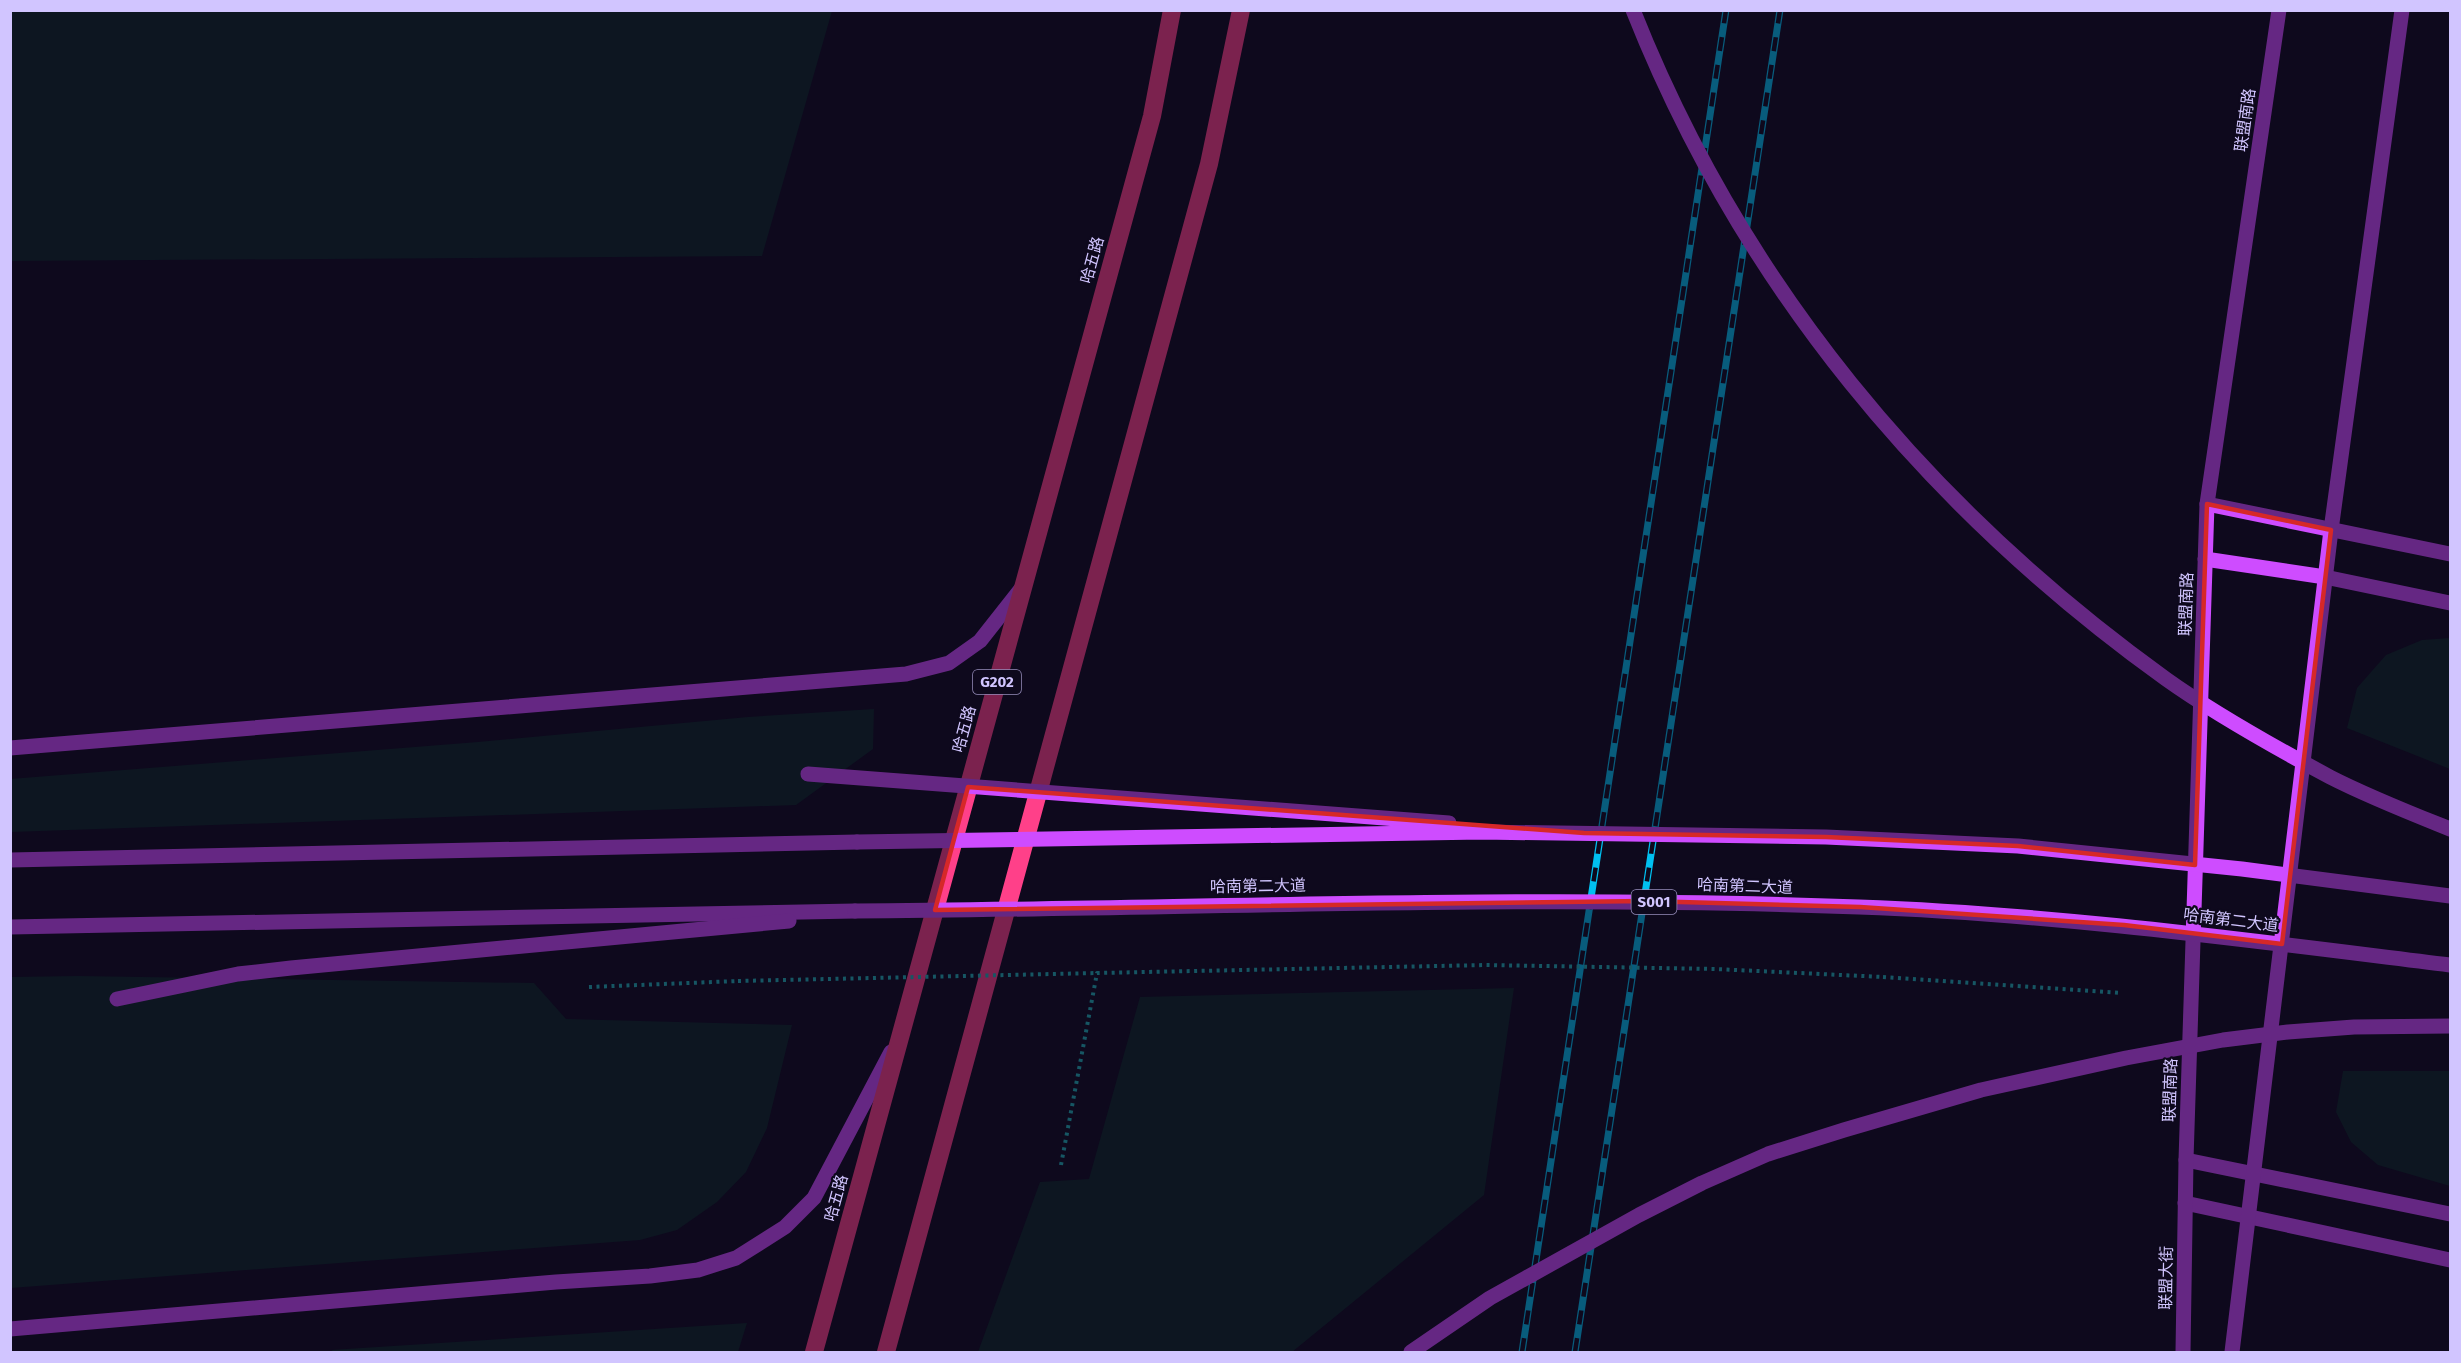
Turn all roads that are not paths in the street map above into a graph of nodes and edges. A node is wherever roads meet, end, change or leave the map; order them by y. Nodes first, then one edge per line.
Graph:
1 (1172, 10) edge
2 (1241, 10) edge
3 (1633, 10) edge
4 (2279, 10) edge
5 (2402, 10) edge
6 (2207, 504) junction
7 (2331, 530) junction
8 (2451, 554) edge
9 (2205, 559) junction
10 (2325, 577) junction
11 (1023, 587) junction
12 (2451, 603) edge
13 (10, 748) edge
14 (808, 774) dead end
15 (2451, 829) edge
16 (1584, 833) junction
17 (10, 860) edge
18 (2451, 896) edge
19 (903, 911) junction
20 (10, 927) edge
21 (2451, 965) edge
22 (117, 999) dead end
23 (2451, 1026) edge
24 (902, 1031) junction
25 (2186, 1160) junction
26 (2255, 1173) junction
27 (2185, 1203) junction
28 (2451, 1214) edge
29 (2249, 1218) junction
30 (2451, 1260) edge
31 (10, 1329) edge
32 (814, 1353) edge
33 (886, 1353) edge
34 (1411, 1353) edge
35 (2183, 1353) edge
36 (2232, 1353) edge

1 - 11 highway, 哈五路 / G202
2 - 33 highway
3 - 15 main road, bridge
4 - 6 main road, 联盟南路
5 - 7 main road
6 - 7 main road
6 - 9 main road, 联盟南路
7 - 8 main road
7 - 10 main road
9 - 10 main road
9 - 25 main road, 联盟南路
10 - 12 main road
10 - 26 main road
11 - 13 main road
11 - 24 highway, 哈五路 / G202
14 - 16 main road, bridge
16 - 17 main road, bridge
16 - 18 main road, bridge
19 - 20 main road, 哈南第二大道 / S001, bridge
19 - 21 main road, 哈南第二大道 / S001, bridge
19 - 22 main road, bridge
23 - 34 main road, bridge
24 - 31 main road
24 - 32 highway, 哈五路 / G202
25 - 26 main road
25 - 27 main road, 联盟南路
26 - 28 main road
26 - 29 main road
27 - 29 main road
27 - 35 main road, 联盟大街
29 - 30 main road
29 - 36 main road

